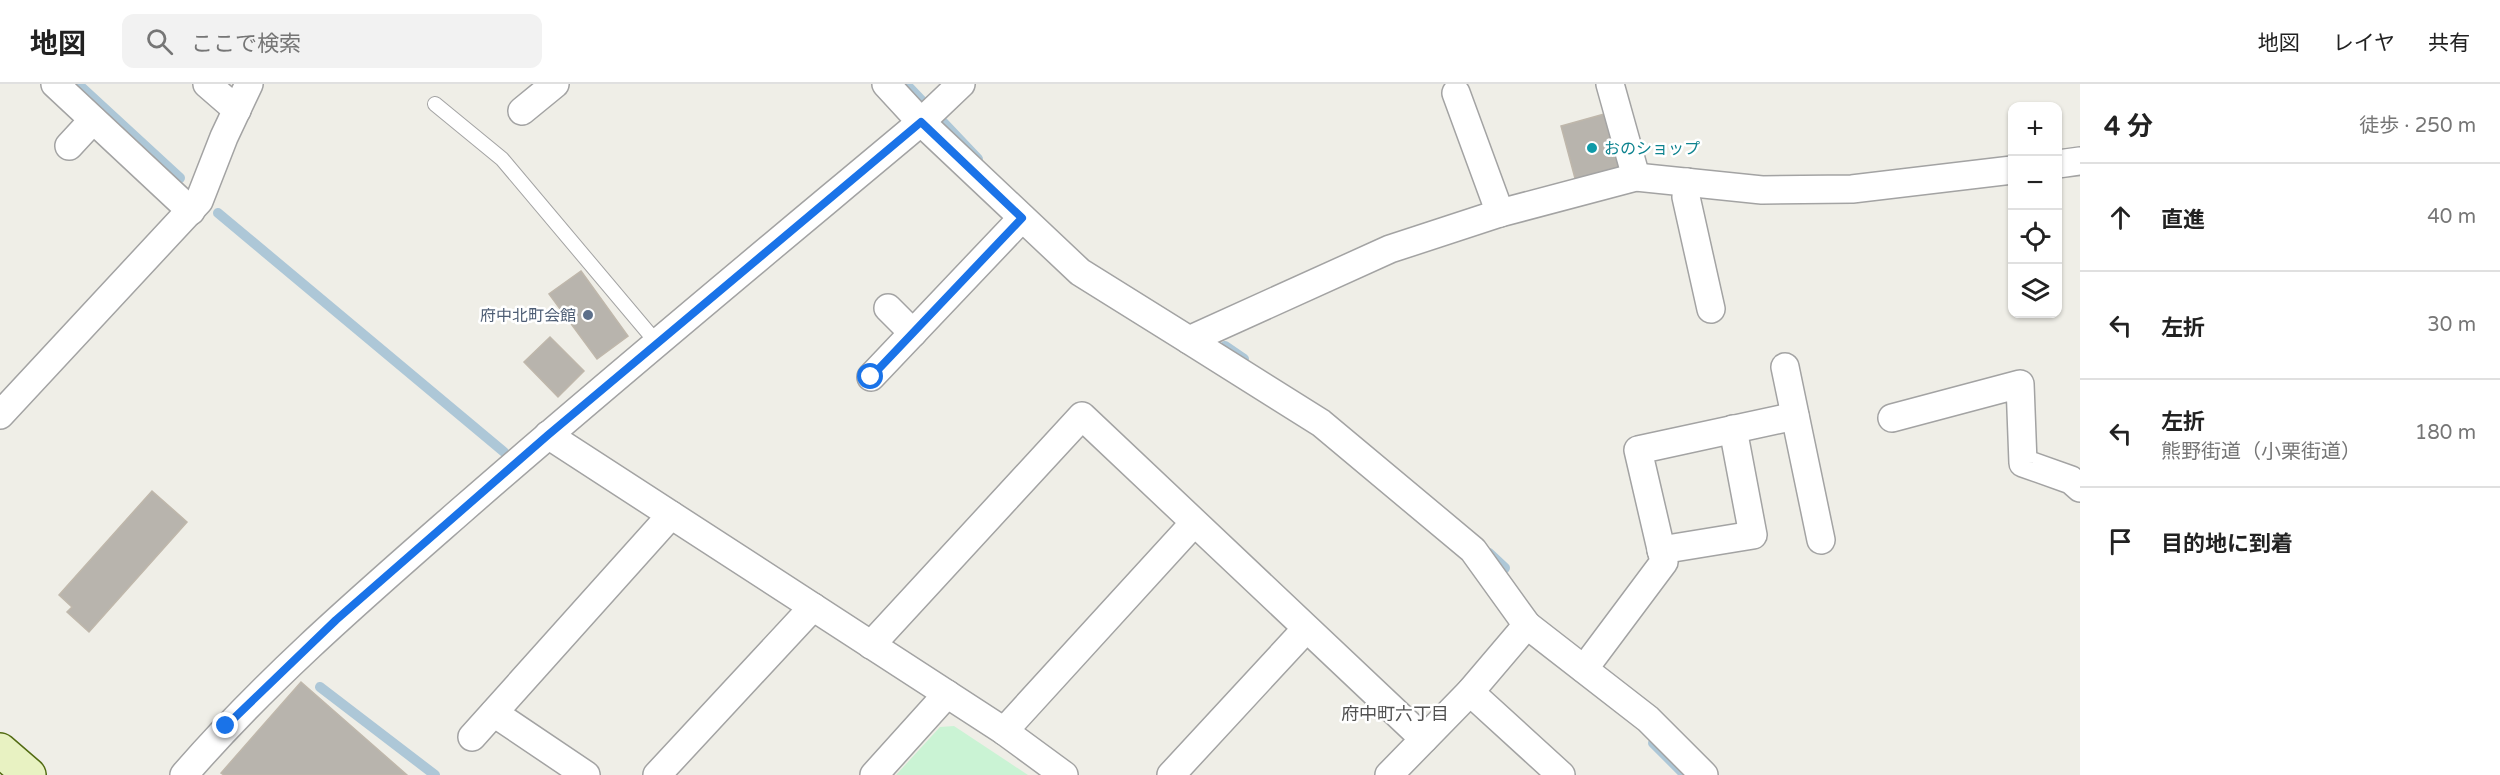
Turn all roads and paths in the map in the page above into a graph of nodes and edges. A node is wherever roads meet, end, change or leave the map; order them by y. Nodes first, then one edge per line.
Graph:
1 (55, 84) edge
2 (207, 84) edge
3 (249, 84) edge
4 (886, 84) edge
5 (961, 84) edge
6 (1610, 84) edge
7 (549, 86) edge
8 (1456, 93) dead end
9 (435, 104) dead end
10 (237, 110) junction
11 (522, 111) dead end
12 (93, 120) junction
13 (921, 122) junction
14 (69, 146) dead end
15 (2080, 161) edge
16 (2062, 163) edge
17 (2008, 171) edge
18 (1636, 177) junction
19 (1687, 182) junction
20 (191, 211) junction
21 (1500, 213) junction
22 (1022, 218) junction
23 (888, 308) dead end
24 (1711, 309) dead end
25 (913, 333) junction
26 (1189, 340) junction
27 (657, 344) junction
28 (1785, 367) dead end
29 (871, 377) dead end
30 (0, 415) edge
31 (1795, 416) junction
32 (1892, 418) dead end
33 (1733, 429) junction
34 (548, 435) junction
35 (2080, 488) edge
36 (671, 515) junction
37 (1194, 523) junction
38 (1821, 540) dead end
39 (1661, 550) junction
40 (813, 607) junction
41 (1527, 625) junction
42 (1306, 629) junction
43 (871, 645) junction
44 (1584, 669) junction
45 (1470, 692) junction
46 (947, 694) junction
47 (494, 712) junction
48 (1004, 731) junction
49 (472, 737) dead end
50 (1424, 740) junction
51 (0, 750) edge
52 (29, 775) edge
53 (184, 775) edge
54 (586, 775) edge
55 (657, 775) edge
56 (874, 775) edge
57 (1064, 775) edge
58 (1172, 775) edge
59 (1389, 775) edge
60 (1561, 775) edge
61 (1704, 775) edge

1 - 12 street
2 - 10 street
3 - 10 street
4 - 13 street
5 - 13 street
6 - 18 street
7 - 11 street
8 - 21 street
9 - 27 lane
10 - 20 street
12 - 14 street
12 - 20 street
13 - 22 street
13 - 27 street
15 - 16 street
17 - 19 street
18 - 19 street
18 - 21 street
19 - 24 street
20 - 30 street
21 - 26 street
22 - 25 street
22 - 26 street
23 - 25 street
25 - 29 street
26 - 41 street
27 - 34 street
28 - 31 street
31 - 33 street
31 - 38 street
32 - 35 street
33 - 39 street
33 - 39 street
34 - 36 street
34 - 53 street
36 - 40 street
36 - 47 street
37 - 42 street
37 - 43 street
37 - 48 street
39 - 44 street
40 - 43 street
40 - 55 street
41 - 44 street
41 - 45 street
42 - 50 street
42 - 58 street
43 - 46 street
44 - 61 street
45 - 50 street
45 - 60 street
46 - 48 street
46 - 56 street
47 - 49 street
47 - 54 street
48 - 57 street
50 - 59 street
51 - 52 street

